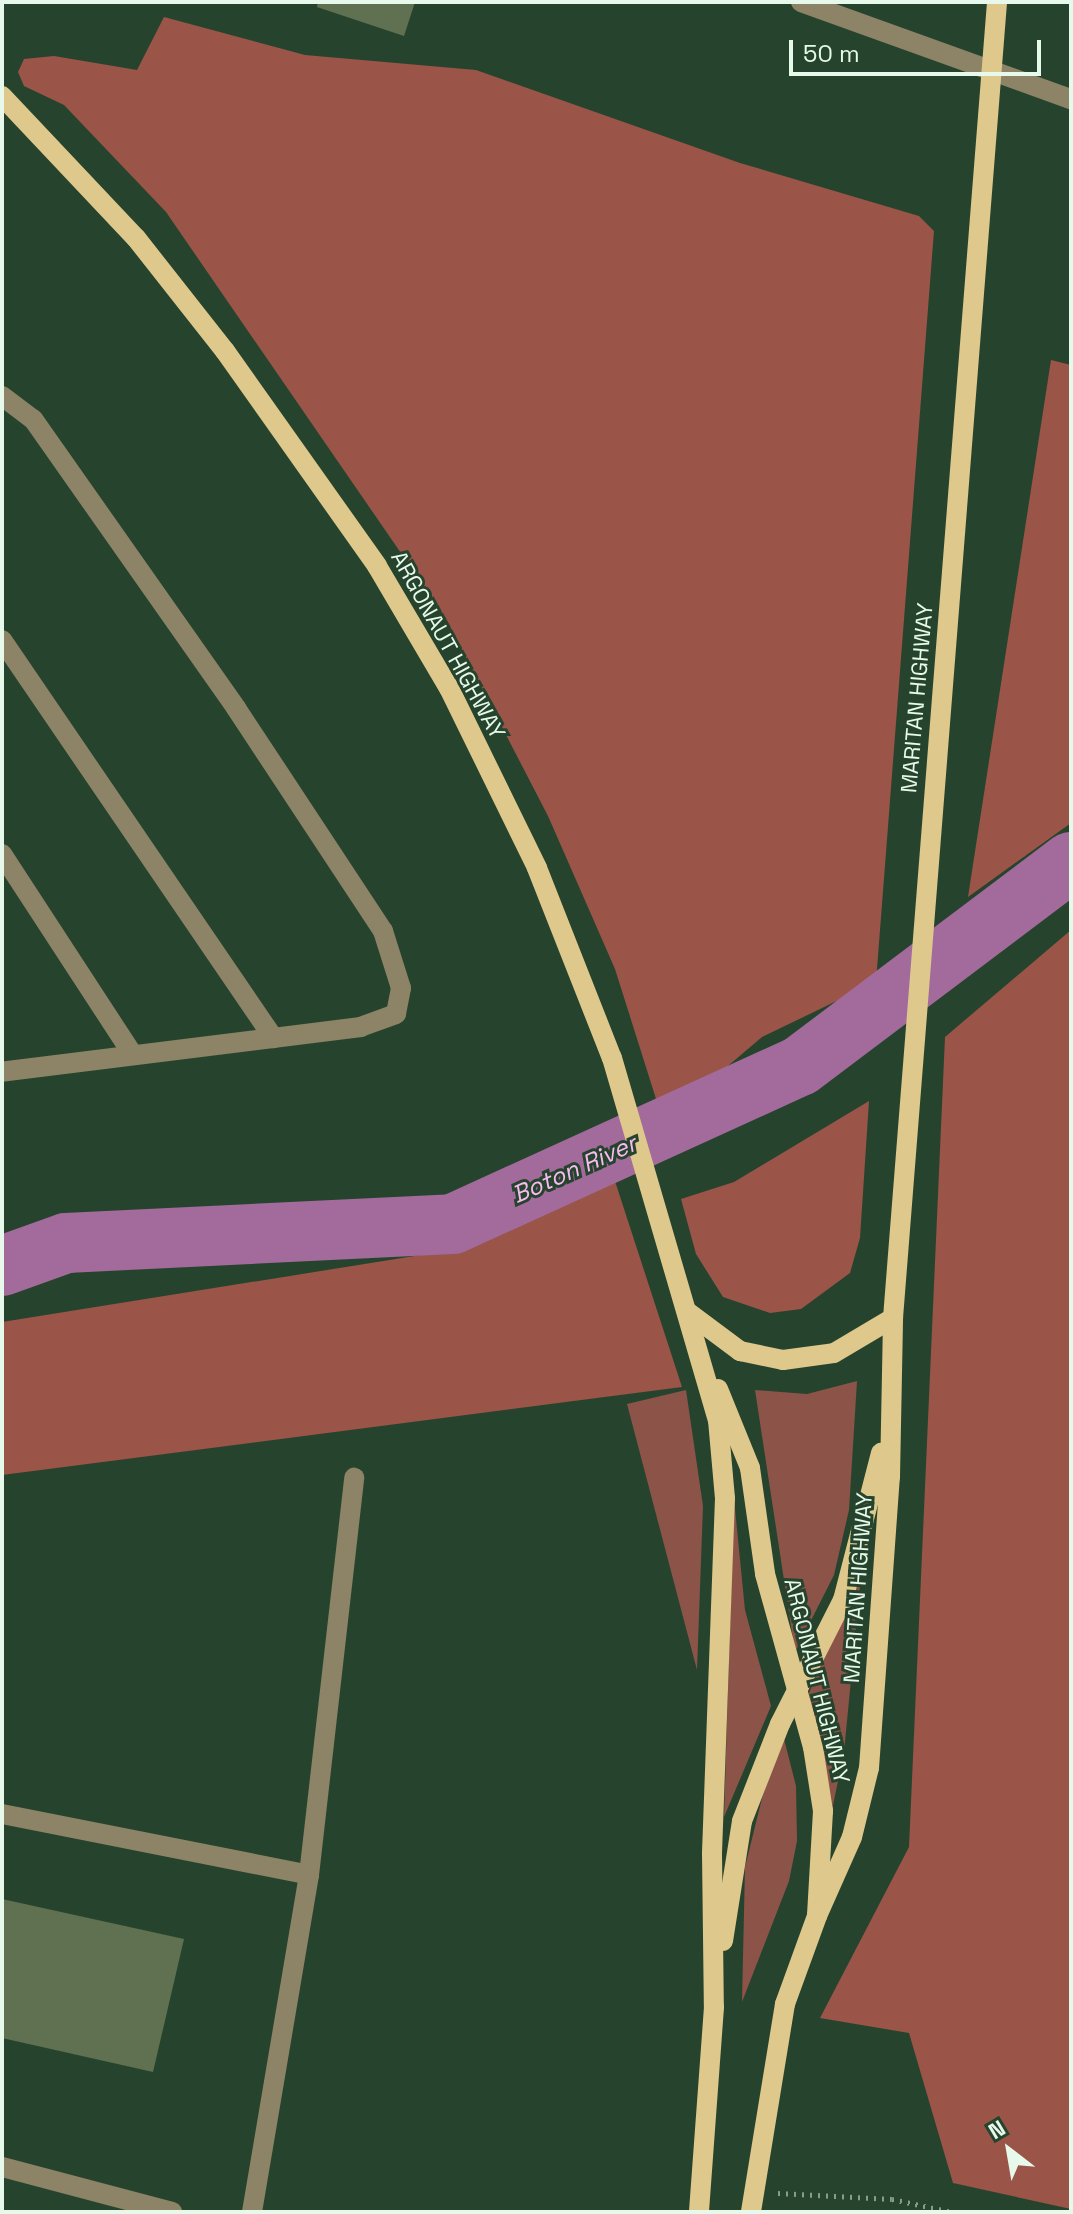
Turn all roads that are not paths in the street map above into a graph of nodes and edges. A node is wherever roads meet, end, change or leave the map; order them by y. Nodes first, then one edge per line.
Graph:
1 (801, 2) edge
2 (998, 7) edge
3 (993, 68) junction
4 (2, 96) edge
5 (1071, 99) edge
6 (2, 396) edge
7 (2, 640) edge
8 (2, 854) edge
9 (273, 1038) junction
10 (133, 1055) junction
11 (2, 1072) edge
12 (689, 1313) junction
13 (893, 1318) junction
14 (701, 1357) junction
15 (890, 1398) junction
16 (354, 1478) dead end
17 (796, 1696) junction
18 (2, 1814) edge
19 (309, 1875) junction
20 (817, 1916) junction
21 (714, 2007) junction
22 (2, 2167) edge
23 (752, 2203) edge
24 (172, 2212) edge
25 (252, 2212) edge
26 (699, 2212) edge

1 - 3 street
2 - 3 main road, MARITAN HIGHWAY
3 - 5 street
3 - 13 main road, MARITAN HIGHWAY
4 - 12 main road, ARGONAUT HIGHWAY
6 - 9 street
7 - 9 street
8 - 10 street
9 - 10 street
10 - 11 street
12 - 13 main road
12 - 14 main road, ARGONAUT HIGHWAY
13 - 15 main road, MARITAN HIGHWAY
14 - 17 main road, ARGONAUT HIGHWAY
14 - 21 main road, ARGONAUT HIGHWAY
15 - 17 main road, MARITAN HIGHWAY
15 - 20 main road, MARITAN HIGHWAY
16 - 19 street
17 - 20 main road, ARGONAUT HIGHWAY
17 - 21 main road, MARITAN HIGHWAY
18 - 19 street
19 - 25 street
20 - 23 main road, ARGONAUT HIGHWAY
21 - 26 main road, ARGONAUT HIGHWAY
22 - 24 street

